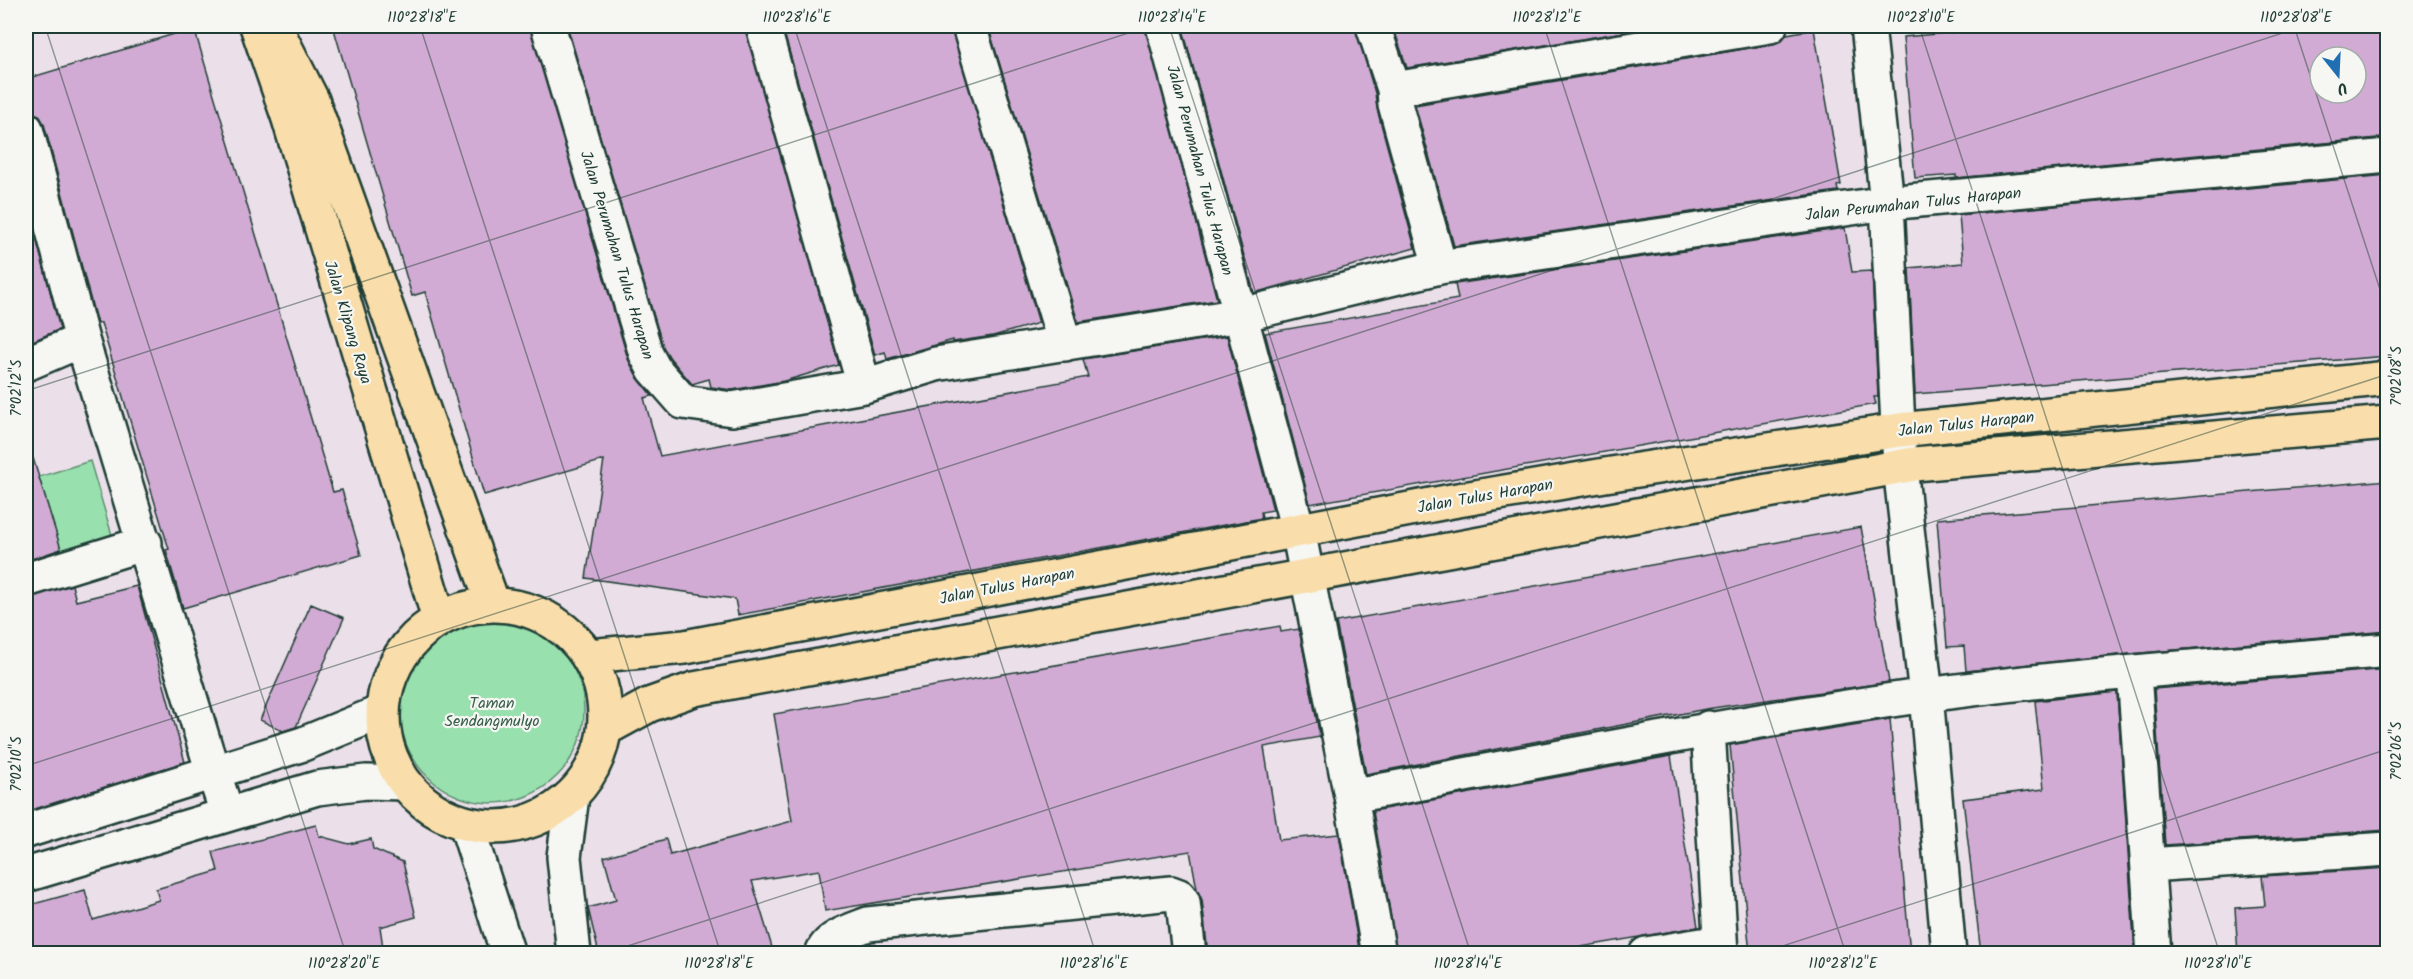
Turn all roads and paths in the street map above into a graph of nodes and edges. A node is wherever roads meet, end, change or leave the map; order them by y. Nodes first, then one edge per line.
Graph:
1 (548, 26) edge
2 (764, 26) edge
3 (969, 26) edge
4 (1163, 26) edge
5 (1373, 26) edge
6 (1770, 26) edge
7 (1868, 26) edge
8 (265, 27) edge
9 (1394, 89) junction
10 (26, 129) edge
11 (2388, 156) edge
12 (1887, 203) junction
13 (1440, 267) junction
14 (1241, 315) junction
15 (82, 340) junction
16 (1065, 344) junction
17 (26, 364) edge
18 (2388, 378) edge
19 (864, 386) junction
20 (2239, 395) junction
21 (2388, 423) edge
22 (1900, 430) junction
23 (2239, 435) junction
24 (1900, 467) junction
25 (1298, 530) junction
26 (145, 543) junction
27 (1307, 578) junction
28 (26, 580) edge
29 (493, 604) junction
30 (439, 619) junction
31 (2388, 650) edge
32 (589, 656) junction
33 (2133, 673) junction
34 (1926, 695) junction
35 (381, 712) junction
36 (1708, 728) junction
37 (605, 729) junction
38 (212, 771) junction
39 (404, 783) junction
40 (572, 796) junction
41 (1351, 796) junction
42 (122, 800) junction
43 (227, 813) junction
44 (466, 824) junction
45 (26, 831) edge
46 (135, 841) junction
47 (2388, 849) edge
48 (2148, 865) junction
49 (26, 875) edge
50 (1721, 948) edge
51 (823, 950) edge
52 (508, 954) edge
53 (574, 954) edge
54 (1189, 954) edge
55 (1379, 954) edge
56 (1646, 954) edge
57 (1949, 954) edge
58 (2154, 954) edge

1 - 19 street, Jalan Perumahan Tulus Harapan
2 - 19 street
3 - 16 street
4 - 14 street, Jalan Perumahan Tulus Harapan
5 - 9 street
6 - 9 street
7 - 12 street
8 - 29 main road, Jalan Klipang Raya
8 - 30 main road, Jalan Klipang Raya
9 - 13 street
10 - 15 street
11 - 12 street, Jalan Perumahan Tulus Harapan
12 - 13 street, Jalan Perumahan Tulus Harapan
12 - 22 street
13 - 14 street, Jalan Perumahan Tulus Harapan
14 - 16 street, Jalan Perumahan Tulus Harapan
14 - 25 street, Jalan Perumahan Tulus Harapan
15 - 17 street
15 - 26 street
16 - 19 street, Jalan Perumahan Tulus Harapan
18 - 20 main road, Jalan Tulus Harapan
20 - 22 main road, Jalan Tulus Harapan
20 - 23 main road
21 - 23 main road
22 - 24 street
22 - 25 main road, Jalan Tulus Harapan
23 - 24 main road
24 - 27 main road
24 - 34 street
25 - 27 street, Jalan Perumahan Tulus Harapan
25 - 32 main road, Jalan Tulus Harapan
26 - 28 street
26 - 38 street
27 - 37 main road
27 - 41 street, Jalan Perumahan Tulus Harapan
29 - 30 main road
29 - 32 main road
30 - 35 main road
31 - 33 street
32 - 37 main road
33 - 34 street
33 - 48 street
34 - 36 street
34 - 57 street
35 - 38 street
35 - 39 main road
36 - 41 street
36 - 50 street
37 - 40 main road
38 - 42 street
38 - 43 street
39 - 43 street
39 - 44 main road
40 - 44 main road
40 - 53 street
41 - 55 street, Jalan Perumahan Tulus Harapan
42 - 45 street
42 - 46 street
43 - 46 street
44 - 52 street
46 - 49 street
47 - 48 street
48 - 58 street
50 - 56 street
51 - 54 street

